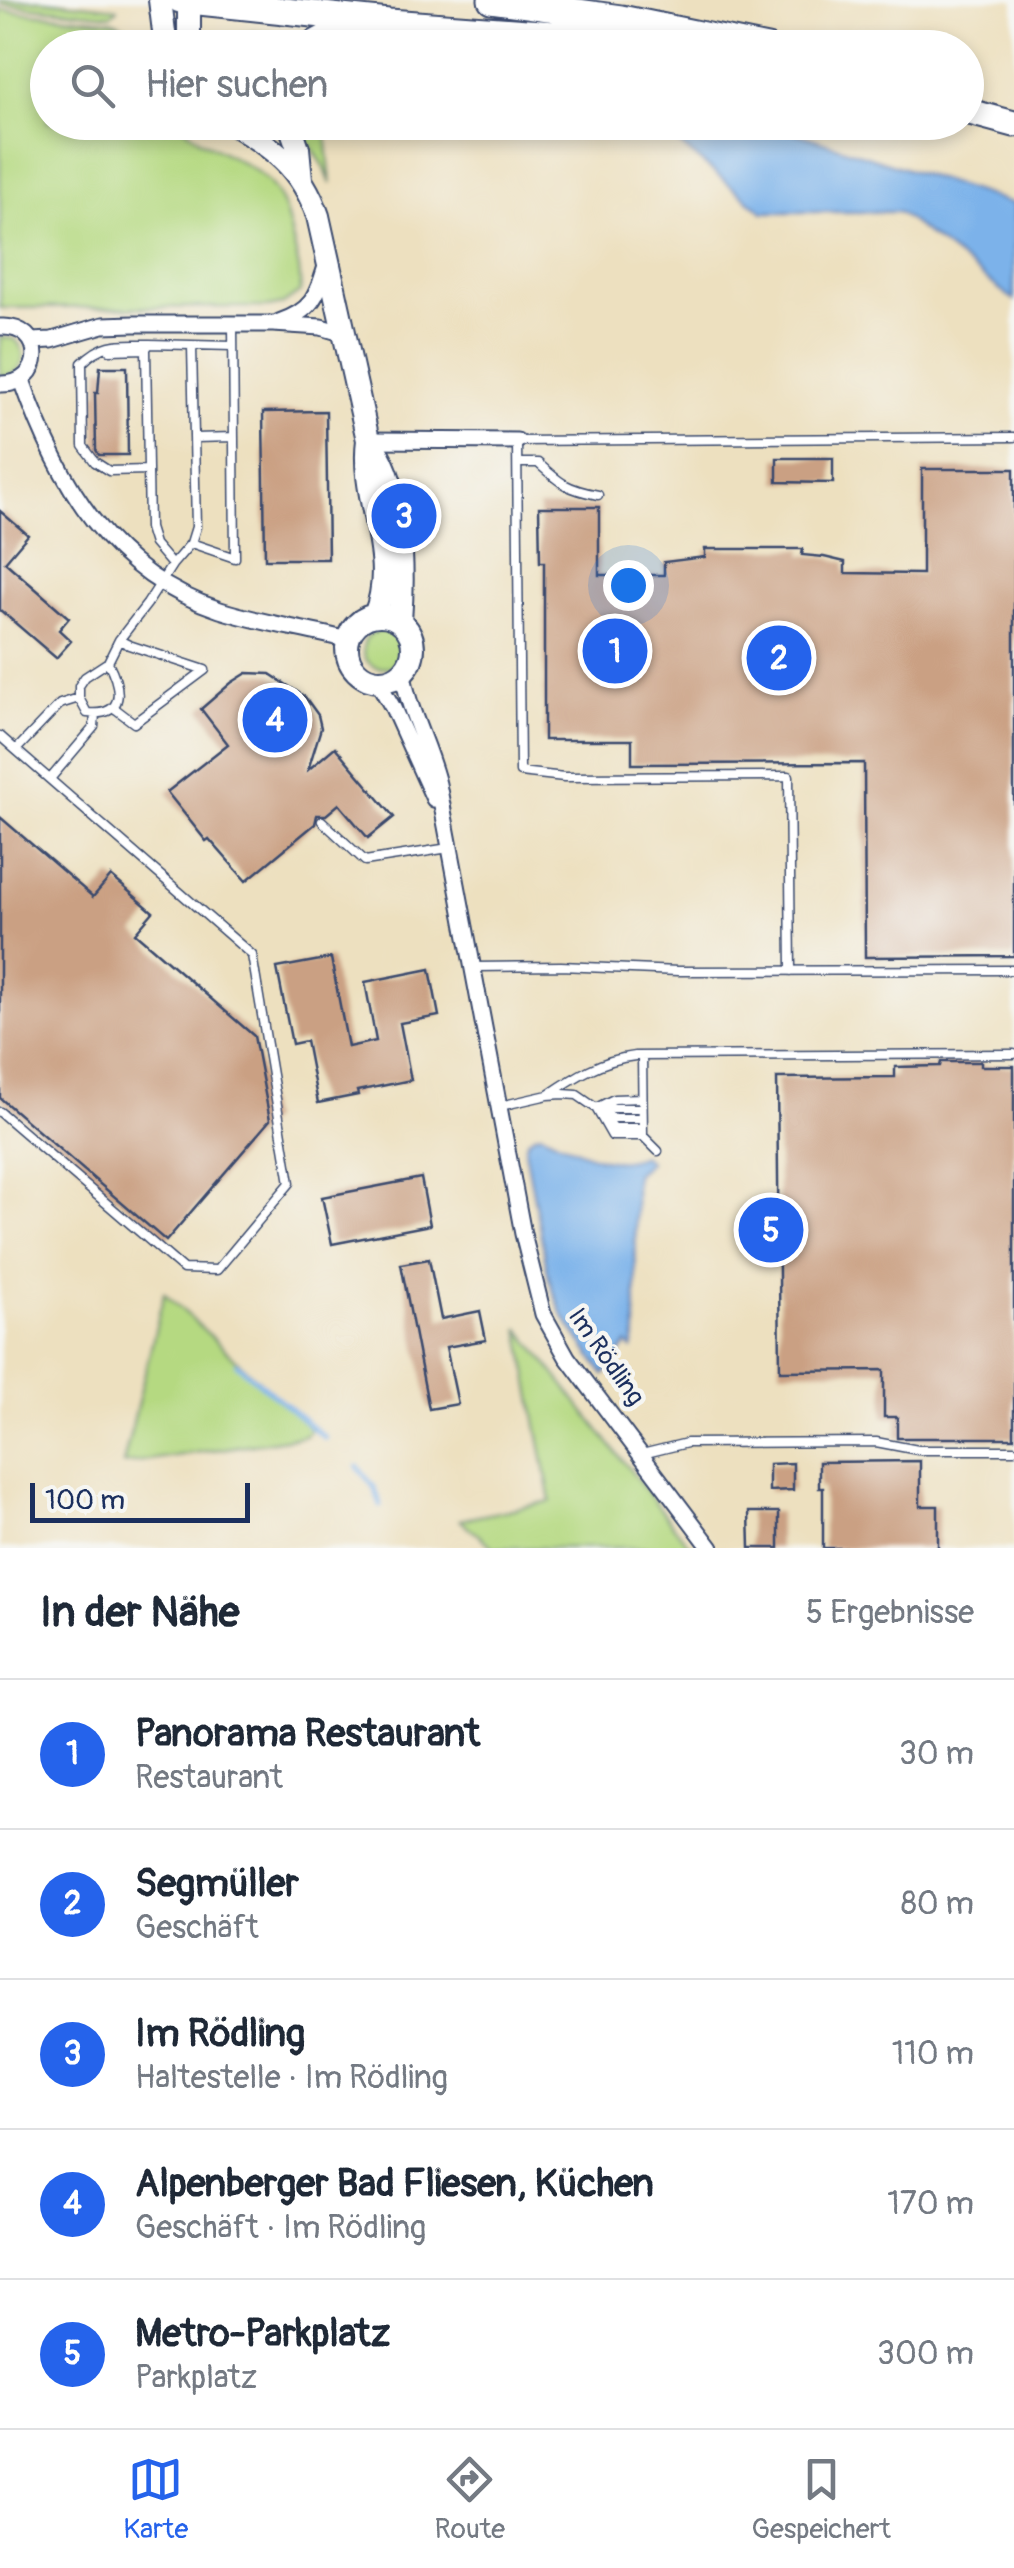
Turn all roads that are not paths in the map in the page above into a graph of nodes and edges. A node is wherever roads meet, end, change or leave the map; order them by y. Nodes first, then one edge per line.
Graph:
1 (160, 0) edge
2 (180, 0) edge
3 (188, 0) edge
4 (491, 0) edge
5 (389, 22) junction
6 (162, 30) edge
7 (189, 30) edge
8 (349, 30) edge
9 (499, 30) edge
10 (679, 30) edge
11 (984, 100) edge
12 (1014, 108) edge
13 (984, 116) edge
14 (1014, 124) edge
15 (257, 140) edge
16 (295, 140) edge
17 (301, 179) junction
18 (329, 259) junction
19 (233, 324) junction
20 (273, 324) junction
21 (0, 327) edge
22 (347, 339) junction
23 (32, 341) junction
24 (192, 346) junction
25 (233, 346) junction
26 (148, 347) junction
27 (22, 380) junction
28 (0, 384) edge
29 (1014, 437) edge
30 (194, 438) junction
31 (234, 438) junction
32 (368, 440) junction
33 (418, 440) junction
34 (517, 441) junction
35 (518, 463) junction
36 (148, 470) junction
37 (387, 473) junction
38 (598, 494) dead end
39 (191, 543) junction
40 (172, 564) junction
41 (161, 582) junction
42 (374, 615) junction
43 (400, 621) junction
44 (119, 640) junction
45 (348, 640) junction
46 (108, 662) junction
47 (403, 673) junction
48 (378, 682) junction
49 (78, 698) junction
50 (113, 707) junction
51 (95, 714) junction
52 (0, 736) edge
53 (16, 750) junction
54 (50, 779) junction
55 (443, 820) junction
56 (322, 821) dead end
57 (449, 848) junction
58 (472, 967) junction
59 (1014, 970) edge
60 (791, 971) junction
61 (1014, 1054) edge
62 (642, 1056) junction
63 (573, 1078) junction
64 (548, 1095) junction
65 (577, 1096) junction
66 (499, 1106) junction
67 (596, 1108) junction
68 (0, 1112) edge
69 (642, 1118) junction
70 (658, 1151) dead end
71 (1014, 1450) edge
72 (642, 1454) junction
73 (711, 1548) edge

1 - 6 street
2 - 3 main road
3 - 5 main road
3 - 7 street
4 - 10 main road
5 - 8 street
5 - 9 main road
11 - 12 main road
13 - 14 main road
15 - 17 street, Im Rödling
16 - 17 street
17 - 18 street, Im Rödling
18 - 20 street
18 - 22 street, Im Rödling
19 - 20 street
19 - 23 street
19 - 25 lane
20 - 22 street
21 - 23 street
22 - 32 street, Im Rödling
23 - 27 street
24 - 25 lane
24 - 26 lane
24 - 30 lane
25 - 31 lane
26 - 36 lane
26 - 36 lane
27 - 28 street
27 - 41 street
29 - 34 lane
30 - 31 lane
30 - 39 lane
31 - 39 lane
32 - 33 street
32 - 37 street, Im Rödling
32 - 42 street, Im Rödling
33 - 34 street
33 - 37 street
34 - 35 lane
35 - 38 lane
35 - 60 lane
36 - 40 lane
37 - 43 street, Im Rödling
39 - 40 lane
40 - 41 lane
41 - 44 lane
41 - 45 street
42 - 43 street
42 - 45 street
43 - 47 street, Im Rödling
44 - 46 lane
44 - 50 lane
45 - 48 street, Im Rödling
46 - 49 lane
46 - 50 lane
47 - 48 street
47 - 55 street, Im Rödling
48 - 55 street, Im Rödling
49 - 51 lane
49 - 53 lane
50 - 51 lane
51 - 54 lane
52 - 53 lane
53 - 54 lane
54 - 68 lane
55 - 57 street, Im Rödling
56 - 57 lane
57 - 58 street, Im Rödling
58 - 60 lane
58 - 66 street, Im Rödling
59 - 60 lane
61 - 62 lane
62 - 63 lane
62 - 69 lane
63 - 64 lane
63 - 65 lane
64 - 65 lane
64 - 66 lane
65 - 67 lane
66 - 72 street, Im Rödling
67 - 69 lane
67 - 69 lane
67 - 69 lane
69 - 70 lane
71 - 72 lane
72 - 73 street, Im Rödling

